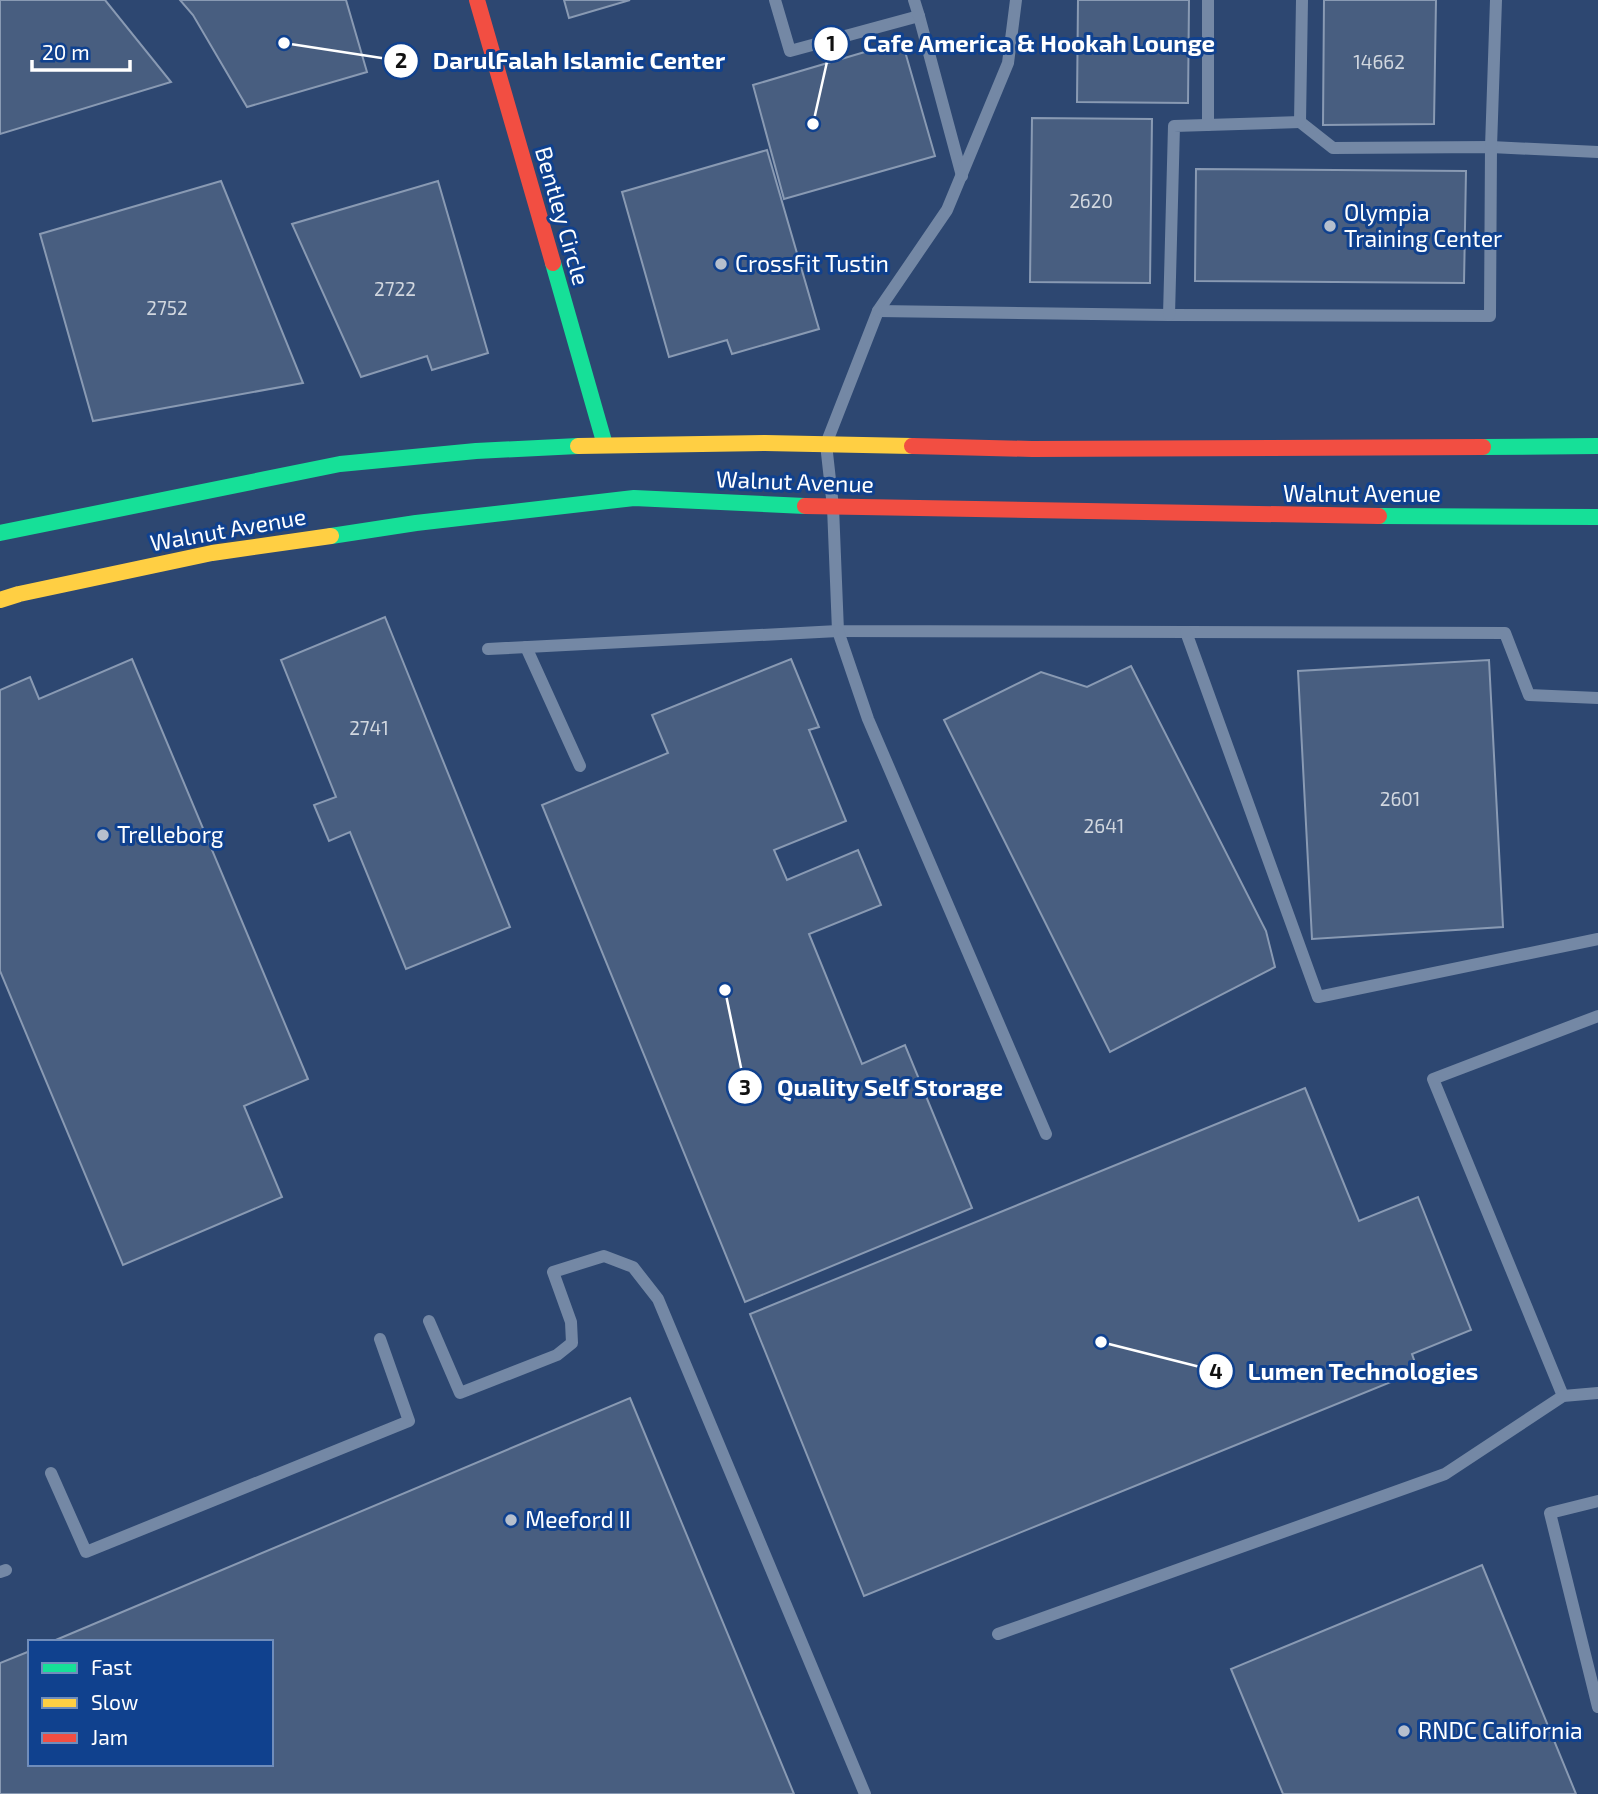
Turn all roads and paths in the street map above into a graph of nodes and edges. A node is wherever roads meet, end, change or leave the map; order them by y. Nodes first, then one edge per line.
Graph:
1 (477, 0) edge
2 (775, 0) edge
3 (914, 0) edge
4 (1016, 0) edge
5 (1208, 0) edge
6 (1303, 0) edge
7 (1496, 0) edge
8 (919, 16) junction
9 (1300, 122) junction
10 (1208, 125) junction
11 (1491, 147) junction
12 (1598, 152) edge
13 (962, 176) junction
14 (878, 311) junction
15 (1169, 315) junction
16 (826, 444) junction
17 (604, 445) junction
18 (1598, 446) edge
19 (832, 507) junction
20 (1598, 517) edge
21 (0, 533) edge
22 (0, 600) edge
23 (838, 631) junction
24 (1186, 632) junction
25 (526, 647) junction
26 (488, 649) dead end
27 (1598, 698) edge
28 (580, 766) dead end
29 (1598, 939) edge
30 (1598, 1016) edge
31 (1046, 1134) dead end
32 (429, 1321) dead end
33 (380, 1339) dead end
34 (1598, 1393) edge
35 (1563, 1396) junction
36 (51, 1472) dead end
37 (1598, 1501) edge
38 (998, 1634) dead end
39 (1598, 1707) edge
40 (865, 1794) edge

1 - 17 main road, Bentley Circle
2 - 8 lane
3 - 8 lane
4 - 13 lane
5 - 10 lane
6 - 9 lane
7 - 11 lane
8 - 13 lane
9 - 10 lane
9 - 11 lane
10 - 15 lane
11 - 12 lane
11 - 15 lane
13 - 14 lane
14 - 15 lane
14 - 16 lane
16 - 17 main road, Walnut Avenue
16 - 18 main road, Walnut Avenue
16 - 19 lane
17 - 21 main road, Walnut Avenue
19 - 20 main road, Walnut Avenue
19 - 22 main road, Walnut Avenue
19 - 23 lane
23 - 24 lane
23 - 25 lane
23 - 31 lane
24 - 27 lane
24 - 29 lane
25 - 26 lane
25 - 28 lane
30 - 35 lane
32 - 40 lane
33 - 36 lane
34 - 35 lane
35 - 38 lane
37 - 39 lane

